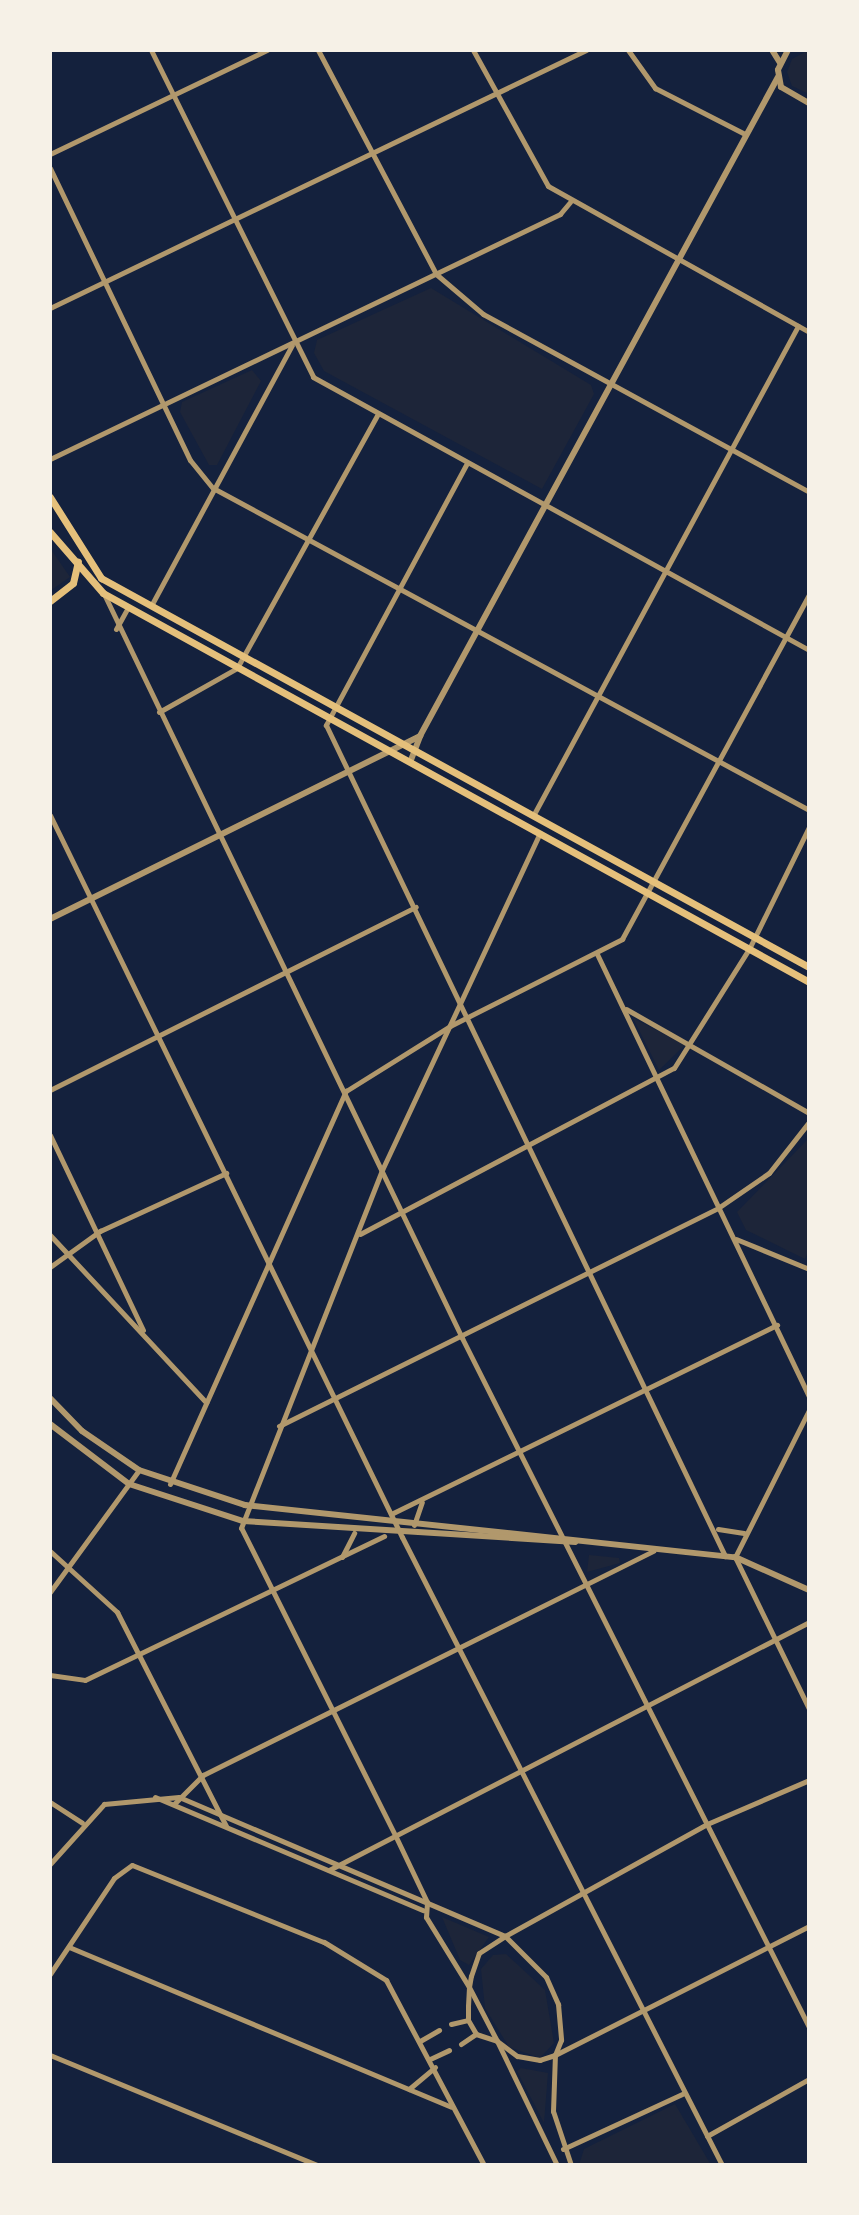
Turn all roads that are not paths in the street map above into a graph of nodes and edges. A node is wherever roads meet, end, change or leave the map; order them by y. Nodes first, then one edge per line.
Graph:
1 (151, 50) edge
2 (267, 50) edge
3 (318, 50) edge
4 (473, 50) edge
5 (586, 50) edge
6 (628, 50) edge
7 (772, 50) edge
8 (788, 50) edge
9 (780, 63) junction
10 (778, 77) junction
11 (493, 93) junction
12 (173, 95) junction
13 (807, 104) edge
14 (745, 134) junction
15 (50, 154) edge
16 (369, 155) junction
17 (50, 168) edge
18 (570, 202) junction
19 (232, 220) junction
20 (676, 260) junction
21 (436, 274) junction
22 (104, 282) junction
23 (50, 308) edge
24 (798, 326) junction
25 (809, 332) edge
26 (293, 343) junction
27 (609, 384) junction
28 (164, 404) junction
29 (377, 415) junction
30 (732, 448) junction
31 (50, 459) edge
32 (467, 463) junction
33 (213, 488) junction
34 (809, 492) edge
35 (50, 497) edge
36 (544, 506) junction
37 (50, 515) edge
38 (62, 522) junction
39 (50, 532) edge
40 (307, 539) junction
41 (78, 562) junction
42 (664, 572) junction
43 (101, 578) junction
44 (398, 589) junction
45 (103, 593) junction
46 (809, 594) edge
47 (50, 601) edge
48 (152, 604) junction
49 (128, 607) junction
50 (116, 630) junction
51 (476, 632) junction
52 (786, 638) junction
53 (809, 650) edge
54 (244, 654) junction
55 (237, 668) junction
56 (597, 695) junction
57 (337, 704) junction
58 (159, 712) junction
59 (330, 717) junction
60 (420, 736) junction
61 (404, 740) junction
62 (418, 747) junction
63 (392, 749) junction
64 (411, 760) junction
65 (720, 762) junction
66 (347, 772) junction
67 (809, 810) edge
68 (534, 814) junction
69 (50, 815) edge
70 (809, 827) edge
71 (540, 833) junction
72 (218, 836) junction
73 (655, 882) junction
74 (649, 894) junction
75 (91, 899) junction
76 (416, 907) junction
77 (50, 919) edge
78 (753, 936) junction
79 (749, 949) junction
80 (597, 954) junction
81 (809, 967) edge
82 (286, 973) junction
83 (809, 982) edge
84 (462, 999) junction
85 (623, 1008) junction
86 (469, 1016) junction
87 (450, 1026) junction
88 (157, 1037) junction
89 (692, 1044) junction
90 (659, 1079) junction
91 (50, 1090) edge
92 (346, 1091) junction
93 (809, 1113) edge
94 (809, 1122) edge
95 (50, 1135) edge
96 (527, 1144) junction
97 (382, 1170) junction
98 (226, 1173) junction
99 (718, 1208) junction
100 (402, 1214) junction
101 (100, 1231) junction
102 (359, 1234) junction
103 (50, 1235) edge
104 (735, 1239) junction
105 (65, 1254) junction
106 (268, 1260) junction
107 (50, 1267) edge
108 (809, 1269) edge
109 (592, 1272) junction
110 (127, 1296) junction
111 (114, 1302) junction
112 (777, 1325) junction
113 (146, 1334) junction
114 (462, 1338) junction
115 (311, 1349) junction
116 (648, 1390) junction
117 (809, 1396) edge
118 (51, 1399) edge
119 (336, 1400) junction
120 (206, 1402) junction
121 (809, 1410) edge
122 (50, 1424) edge
123 (279, 1426) junction
124 (520, 1454) junction
125 (139, 1470) junction
126 (129, 1484) junction
127 (170, 1484) junction
128 (422, 1501) junction
129 (245, 1505) junction
130 (393, 1518) junction
131 (243, 1521) junction
132 (414, 1525) junction
133 (718, 1529) junction
134 (354, 1533) junction
135 (744, 1533) junction
136 (559, 1534) junction
137 (384, 1536) junction
138 (402, 1537) junction
139 (575, 1542) junction
140 (567, 1547) junction
141 (50, 1551) edge
142 (653, 1551) junction
143 (725, 1556) junction
144 (735, 1557) junction
145 (341, 1558) junction
146 (70, 1565) junction
147 (586, 1588) junction
148 (269, 1590) junction
149 (809, 1590) edge
150 (50, 1592) edge
151 (809, 1622) edge
152 (774, 1641) junction
153 (459, 1649) junction
154 (143, 1653) junction
155 (50, 1675) edge
156 (648, 1704) junction
157 (809, 1709) edge
158 (332, 1710) junction
159 (522, 1770) junction
160 (203, 1775) junction
161 (809, 1780) edge
162 (150, 1795) junction
163 (179, 1797) junction
164 (50, 1802) edge
165 (174, 1804) junction
166 (223, 1817) junction
167 (82, 1823) junction
168 (707, 1824) junction
169 (226, 1826) junction
170 (265, 1833) junction
171 (395, 1835) junction
172 (262, 1840) junction
173 (50, 1864) edge
174 (339, 1864) junction
175 (329, 1870) junction
176 (368, 1876) junction
177 (364, 1883) junction
178 (583, 1888) junction
179 (427, 1902) junction
180 (423, 1910) junction
181 (809, 1926) edge
182 (505, 1936) junction
183 (767, 1946) junction
184 (69, 1947) junction
185 (50, 1974) edge
186 (469, 1987) junction
187 (645, 2014) junction
188 (468, 2020) junction
189 (451, 2024) dead end
190 (809, 2027) edge
191 (439, 2030) dead end
192 (476, 2034) junction
193 (420, 2041) junction
194 (497, 2041) junction
195 (461, 2044) dead end
196 (449, 2050) dead end
197 (50, 2055) edge
198 (555, 2055) junction
199 (430, 2059) junction
200 (435, 2067) junction
201 (809, 2079) edge
202 (409, 2089) junction
203 (684, 2093) junction
204 (452, 2108) junction
205 (707, 2136) junction
206 (563, 2149) junction
207 (317, 2165) edge
208 (484, 2165) edge
209 (557, 2165) edge
210 (571, 2165) edge
211 (722, 2165) edge

1 - 12 street
2 - 12 street
3 - 16 street
4 - 11 street
5 - 11 street
6 - 14 street
7 - 9 street
8 - 9 street
9 - 10 street
10 - 13 street
10 - 14 street
11 - 16 street
11 - 18 street
12 - 15 street
12 - 19 street
14 - 20 street
16 - 19 street
16 - 21 street
17 - 22 street
18 - 20 street
18 - 21 street
19 - 22 street
19 - 26 street
20 - 24 street
20 - 27 street
21 - 26 street
21 - 27 street
22 - 23 street
22 - 28 street
24 - 25 street
24 - 30 street
26 - 28 street
26 - 29 street
26 - 33 street
27 - 30 street
27 - 36 street
28 - 31 street
28 - 33 street
29 - 32 street
29 - 40 street
30 - 34 street
30 - 42 street
32 - 36 street
32 - 44 street
33 - 40 street
33 - 48 street
35 - 38 main road
36 - 42 street
36 - 51 street
37 - 38 main road
38 - 43 main road
39 - 41 main road
40 - 44 street
40 - 54 street
41 - 45 main road
41 - 47 main road
42 - 52 street
42 - 56 street
43 - 45 main road
43 - 48 main road
44 - 51 street
44 - 57 street
45 - 49 main road
45 - 50 street
46 - 52 street
48 - 54 main road
49 - 50 street
49 - 55 main road
50 - 58 street
51 - 56 street
51 - 60 street
52 - 53 street
52 - 65 street
54 - 55 street
54 - 57 main road
55 - 58 street
55 - 59 main road
56 - 65 street
56 - 68 street
57 - 59 street
57 - 61 main road
58 - 72 street
59 - 63 main road
59 - 66 street
60 - 61 street
60 - 62 street
61 - 62 main road
61 - 63 street
62 - 64 street
62 - 68 main road
63 - 64 main road
63 - 66 street
64 - 71 main road
65 - 67 street
65 - 73 street
66 - 72 street
66 - 76 street
68 - 73 main road
69 - 75 street
70 - 78 street
71 - 74 main road
71 - 84 street
72 - 75 street
72 - 82 street
73 - 74 street
73 - 78 main road
74 - 79 main road
74 - 80 street
75 - 77 street
75 - 88 street
76 - 82 street
76 - 84 street
78 - 79 street
78 - 81 main road
79 - 83 main road
79 - 89 street
80 - 85 street
80 - 86 street
82 - 88 street
82 - 92 street
84 - 86 street
84 - 87 street
85 - 89 street
85 - 90 street
86 - 87 street
86 - 96 street
87 - 92 street
87 - 97 street
88 - 91 street
88 - 98 street
89 - 90 street
89 - 93 street
90 - 96 street
90 - 99 street
92 - 97 street
92 - 106 street
94 - 99 street
95 - 101 street
96 - 100 street
96 - 109 street
97 - 100 street
97 - 102 street
98 - 101 street
98 - 106 street
99 - 104 street
99 - 109 street
100 - 102 street
100 - 114 street
101 - 105 street
101 - 110 street
102 - 115 street
103 - 105 street
104 - 108 street
104 - 112 street
105 - 107 street
105 - 111 street
106 - 115 street
106 - 120 street
109 - 114 street
109 - 116 street
110 - 111 street
110 - 113 street
111 - 113 street
112 - 116 street
112 - 117 street
113 - 120 street
114 - 119 street
114 - 124 street
115 - 119 street
115 - 123 street
116 - 124 street
116 - 133 street
118 - 125 street
119 - 123 street
119 - 130 street
120 - 127 street
121 - 135 street
122 - 126 street
123 - 129 street
124 - 128 street
124 - 136 street
125 - 126 street
125 - 127 street
126 - 131 street
126 - 146 street
127 - 129 street
128 - 130 street
128 - 132 street
129 - 130 street
129 - 131 street
130 - 132 street
130 - 138 street
131 - 134 street
131 - 148 street
132 - 136 street
133 - 135 street
133 - 143 street
134 - 137 street
134 - 145 street
135 - 144 street
136 - 139 street
136 - 140 street
137 - 138 street
137 - 145 street
138 - 140 street
138 - 153 street
139 - 140 street
139 - 142 street
140 - 147 street
141 - 146 street
142 - 143 street
142 - 147 street
143 - 144 street
144 - 149 street
144 - 152 street
145 - 148 street
146 - 150 street
146 - 154 street
147 - 153 street
147 - 156 street
148 - 154 street
148 - 158 street
151 - 152 street
152 - 156 street
152 - 157 street
153 - 158 street
153 - 159 street
154 - 155 street
154 - 160 street
156 - 159 street
156 - 168 street
158 - 160 street
158 - 171 street
159 - 171 street
159 - 178 street
160 - 163 street
160 - 166 street
161 - 168 street
162 - 163 street
162 - 165 street
162 - 167 street
163 - 165 street
163 - 166 street
164 - 167 street
165 - 169 street
166 - 169 street
166 - 170 street
167 - 173 street
168 - 178 street
168 - 183 street
169 - 172 street
170 - 172 street
170 - 174 street
171 - 174 street
171 - 179 street
172 - 175 street
174 - 175 street
174 - 176 street
175 - 177 street
176 - 177 street
176 - 179 street
177 - 180 street
178 - 182 street
178 - 187 street
179 - 180 street
179 - 182 street
180 - 186 street
181 - 183 street
182 - 186 street
182 - 198 street
183 - 187 street
183 - 190 street
184 - 185 street
184 - 193 street
184 - 202 street
186 - 188 street
186 - 194 street
187 - 198 street
187 - 203 street
188 - 189 street
188 - 192 street
191 - 193 street
192 - 194 street
192 - 195 street
193 - 199 street
194 - 198 street
194 - 209 street
196 - 199 street
197 - 207 street
198 - 206 street
199 - 200 street
200 - 202 street
200 - 204 street
201 - 205 street
202 - 204 street
203 - 205 street
203 - 206 street
204 - 208 street
205 - 211 street
206 - 210 street

